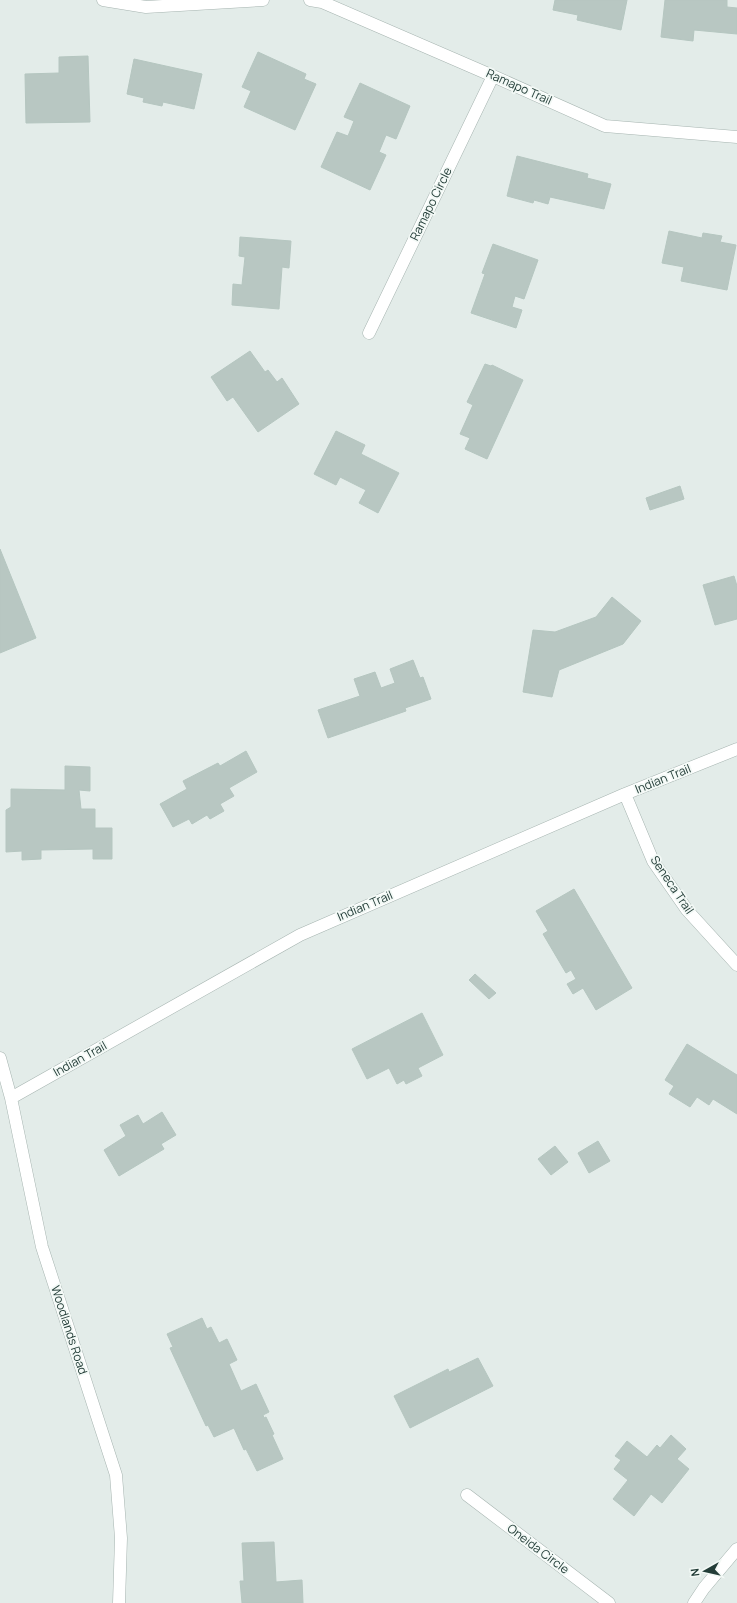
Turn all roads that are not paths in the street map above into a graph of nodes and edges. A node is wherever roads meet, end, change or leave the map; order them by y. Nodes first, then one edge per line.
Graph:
1 (103, 0) edge
2 (263, 0) edge
3 (310, 0) edge
4 (493, 76) junction
5 (737, 137) edge
6 (370, 333) dead end
7 (737, 750) edge
8 (625, 794) junction
9 (737, 965) edge
10 (0, 1058) edge
11 (11, 1098) junction
12 (467, 1495) dead end
13 (737, 1549) edge
14 (119, 1603) edge
15 (609, 1603) edge
16 (694, 1603) edge

1 - 2 street
3 - 4 street, Ramapo Trail
4 - 5 street, Ramapo Trail
4 - 6 street, Ramapo Circle
7 - 8 street, Indian Trail
8 - 9 street, Seneca Trail
8 - 11 street, Indian Trail
10 - 11 street, Woodlands Road
11 - 14 street, Woodlands Road
12 - 15 street, Oneida Circle
13 - 16 street

